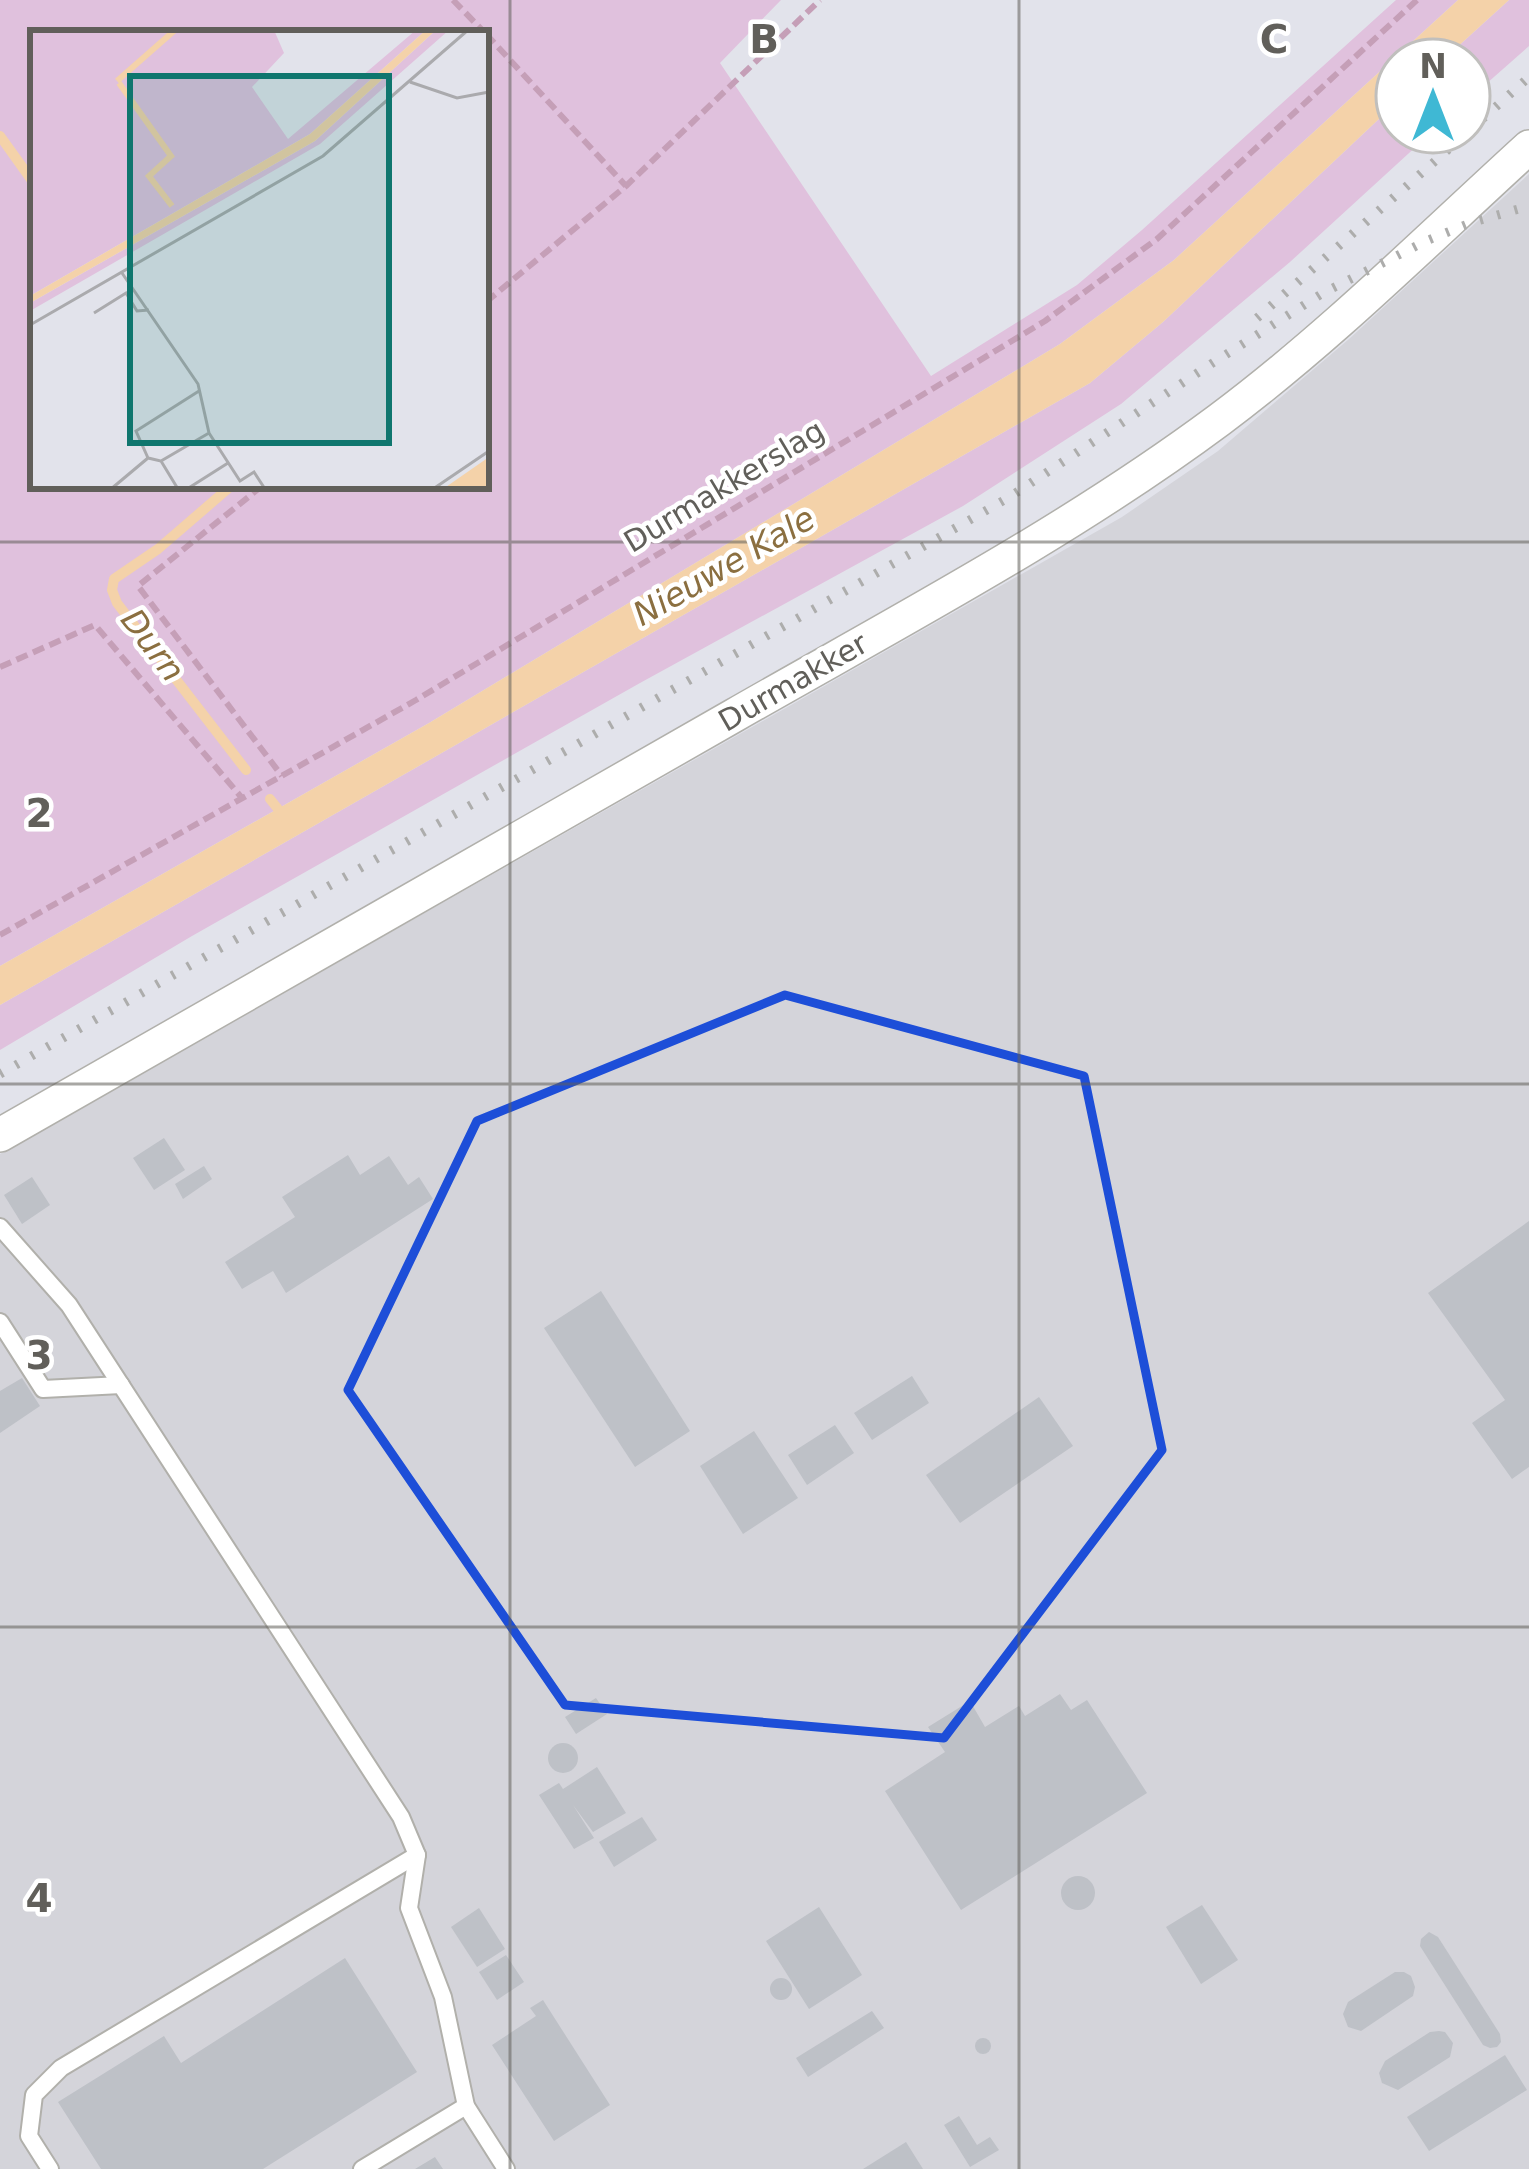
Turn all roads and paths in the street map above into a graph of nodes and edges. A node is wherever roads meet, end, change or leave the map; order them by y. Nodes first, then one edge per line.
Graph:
1 (453, 0) edge
2 (820, 0) edge
3 (1418, 0) edge
4 (481, 30) edge
5 (489, 38) edge
6 (1529, 147) edge
7 (626, 186) junction
8 (489, 300) edge
9 (258, 489) edge
10 (0, 667) edge
11 (281, 776) junction
12 (242, 798) junction
13 (0, 935) edge
14 (0, 1135) edge
15 (0, 1227) edge
16 (0, 1322) edge
17 (121, 1385) junction
18 (417, 1856) junction
19 (466, 2106) junction
20 (50, 2169) edge
21 (362, 2169) edge
22 (506, 2169) edge

1 - 4 path
2 - 7 path
3 - 11 path, Durmakkerslag
5 - 7 path
6 - 14 street, Durmakker
7 - 8 path
9 - 11 path
10 - 12 path
11 - 12 path, Durmakkerslag
12 - 13 path, Durmakkerslag
15 - 17 lane
16 - 17 lane
17 - 18 lane
18 - 19 lane
18 - 20 lane
19 - 21 lane
19 - 22 lane

